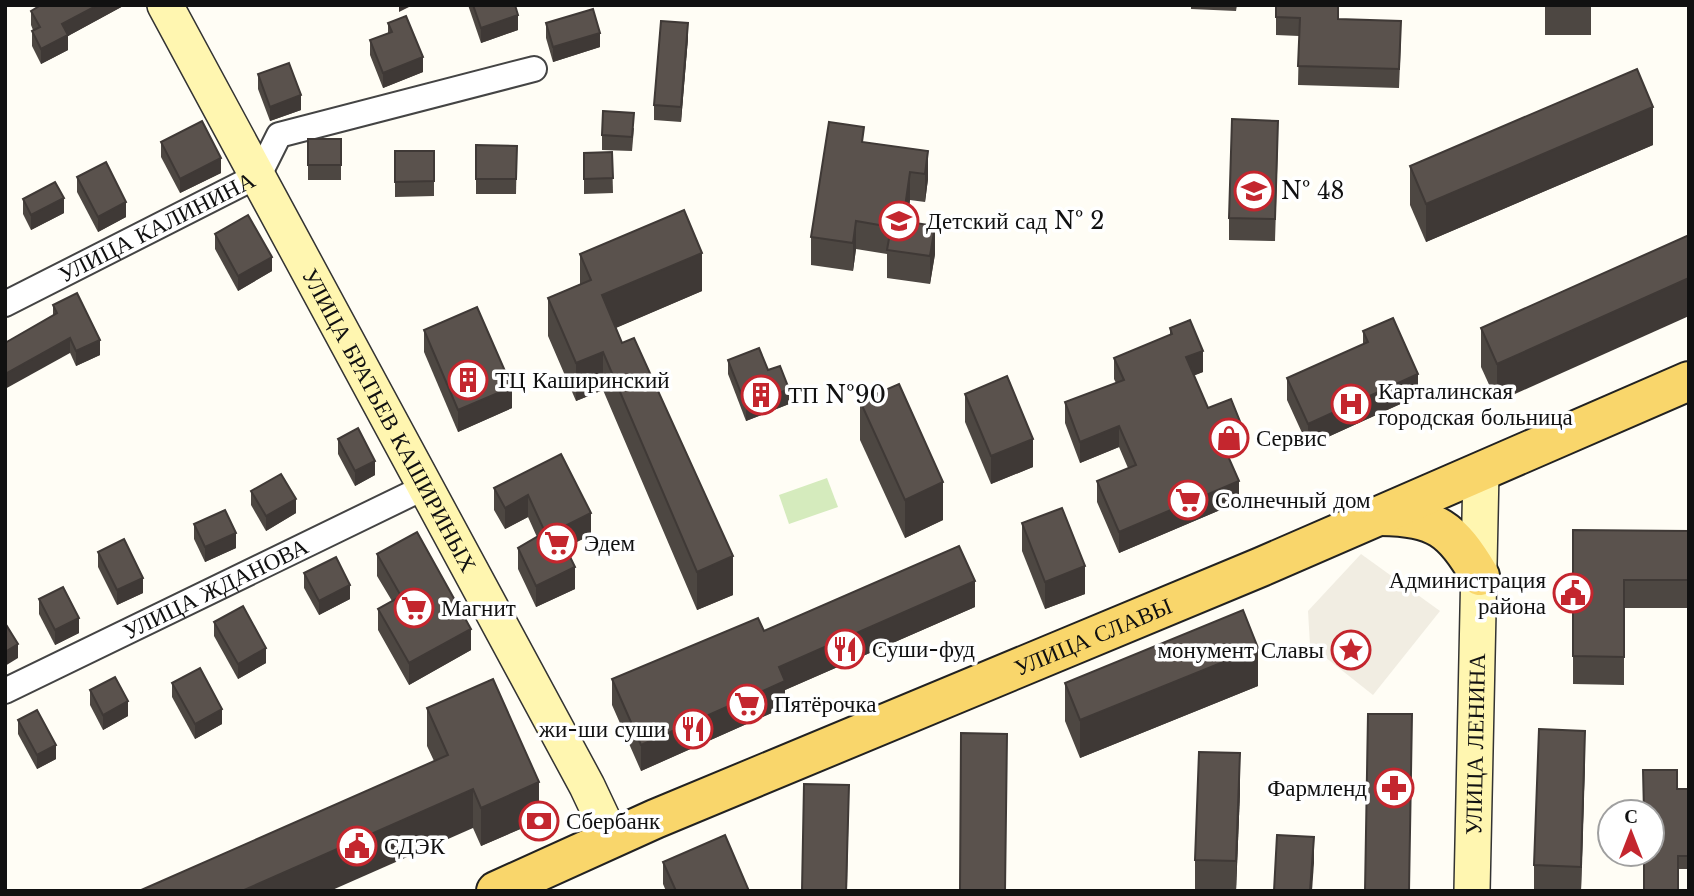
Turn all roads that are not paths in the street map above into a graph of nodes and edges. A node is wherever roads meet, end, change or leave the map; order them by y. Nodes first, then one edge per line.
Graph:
1 (165, 5) edge
2 (534, 69) dead end
3 (259, 175) junction
4 (5, 304) edge
5 (1689, 381) edge
6 (1481, 471) junction
7 (425, 487) junction
8 (1378, 516) junction
9 (1480, 576) junction
10 (5, 691) edge
11 (612, 839) junction
12 (496, 891) edge
13 (1472, 891) edge

1 - 3 main road, УЛИЦА БРАТЬЕВ КАШИРИНЫХ
2 - 3 street, УЛИЦА КАЛИНИНА
3 - 4 street, УЛИЦА КАЛИНИНА
3 - 7 main road, УЛИЦА БРАТЬЕВ КАШИРИНЫХ
5 - 6 main road, УЛИЦА СЛАВЫ
6 - 8 main road, УЛИЦА СЛАВЫ
6 - 9 main road, УЛИЦА ЛЕНИНА
7 - 10 street, УЛИЦА ЖДАНОВА
7 - 11 main road, УЛИЦА БРАТЬЕВ КАШИРИНЫХ
8 - 9 main road
8 - 11 main road, УЛИЦА СЛАВЫ
9 - 13 main road, УЛИЦА ЛЕНИНА
11 - 12 main road, УЛИЦА СЛАВЫ

